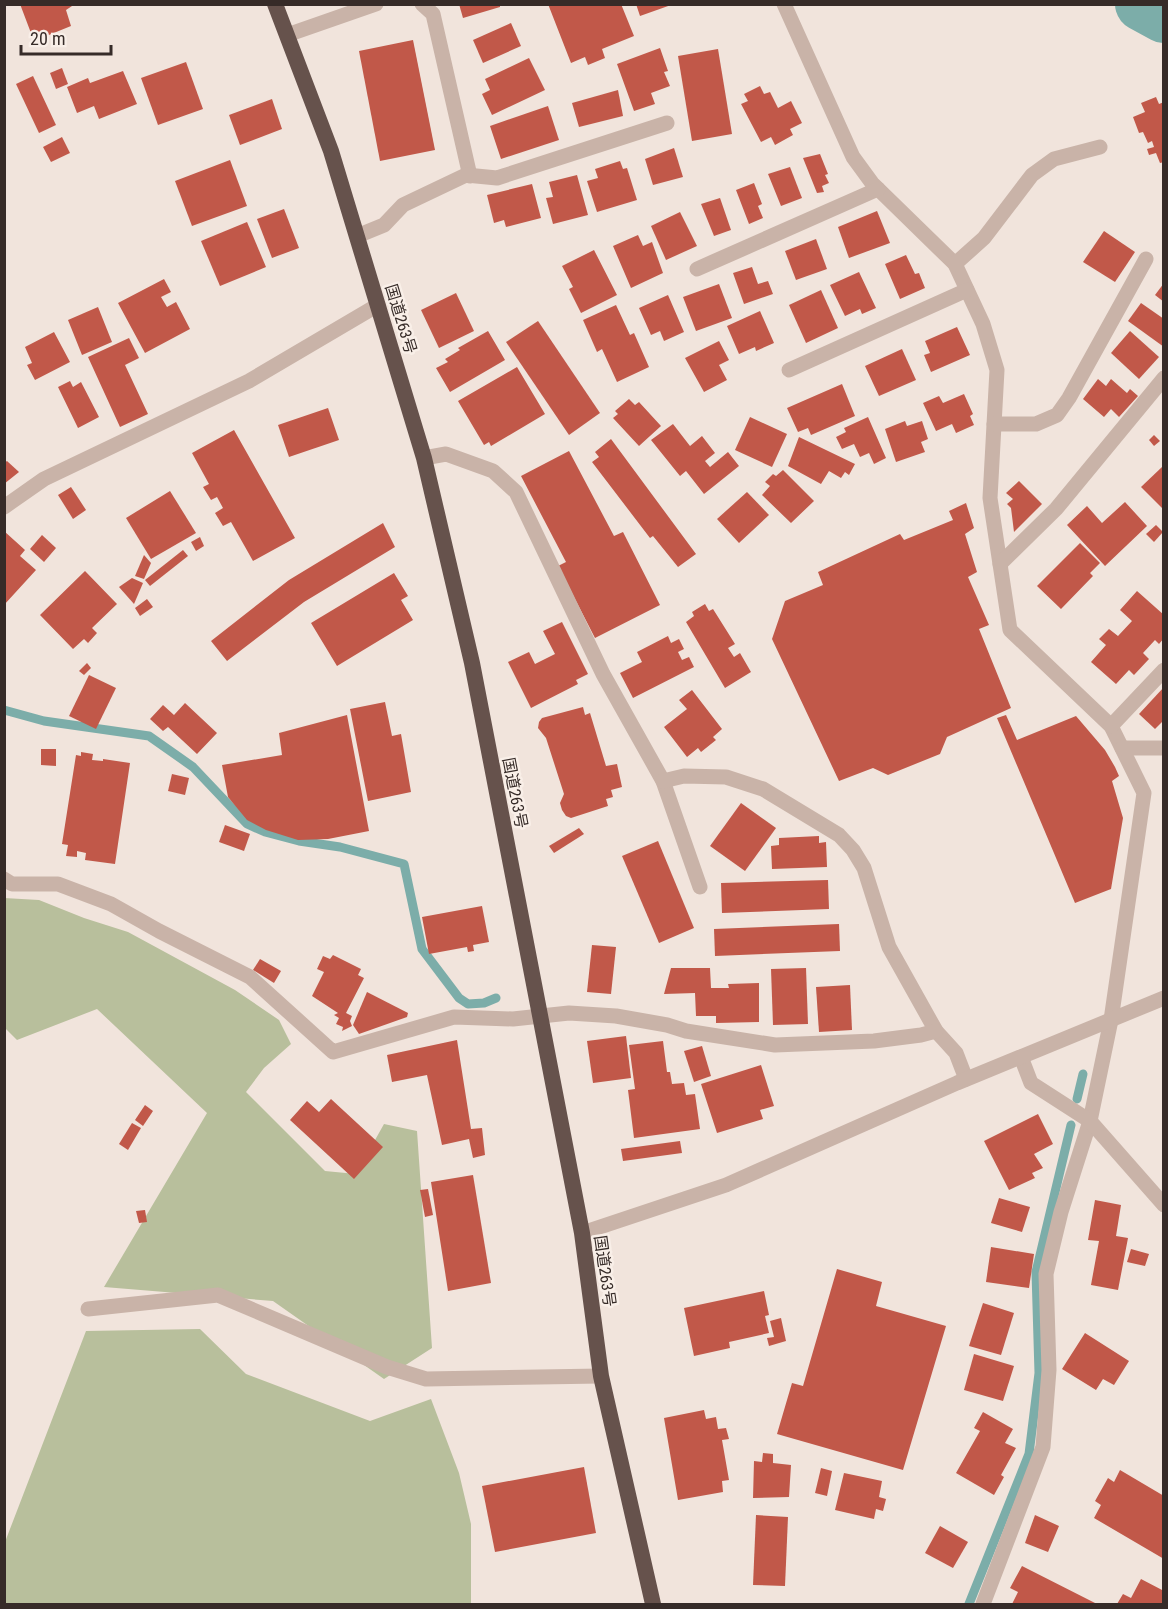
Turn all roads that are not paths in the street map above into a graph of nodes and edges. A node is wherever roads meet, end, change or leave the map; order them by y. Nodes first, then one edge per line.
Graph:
1 (275, 4) edge
2 (376, 4) edge
3 (422, 4) edge
4 (784, 4) edge
5 (287, 35) junction
6 (667, 123) dead end
7 (1100, 147) dead end
8 (470, 176) junction
9 (878, 189) junction
10 (357, 236) junction
11 (1146, 259) dead end
12 (955, 264) junction
13 (697, 269) dead end
14 (967, 290) junction
15 (378, 305) junction
16 (789, 370) dead end
17 (1164, 378) edge
18 (994, 424) junction
19 (424, 459) junction
20 (4, 507) edge
21 (1000, 564) junction
22 (1164, 670) edge
23 (1111, 726) junction
24 (1122, 748) junction
25 (1164, 748) edge
26 (663, 781) junction
27 (4, 879) edge
28 (700, 887) dead end
29 (1164, 998) edge
30 (541, 1015) junction
31 (1111, 1020) junction
32 (936, 1031) junction
33 (1021, 1057) junction
34 (966, 1079) junction
35 (1090, 1121) junction
36 (1164, 1205) edge
37 (582, 1233) junction
38 (88, 1309) dead end
39 (602, 1376) junction
40 (653, 1605) edge
41 (983, 1605) edge

1 - 5 highway, 国道263号
2 - 5 street
3 - 8 street
4 - 9 street
5 - 10 highway, 国道263号
6 - 8 street
7 - 12 street
8 - 10 street
9 - 12 street
9 - 13 street
10 - 15 highway, 国道263号
11 - 18 street
12 - 14 street
14 - 16 street
14 - 18 street
15 - 19 highway, 国道263号
15 - 20 street
17 - 21 street
18 - 21 street
19 - 26 street
19 - 30 highway, 国道263号
21 - 23 street
22 - 23 street
23 - 24 street
24 - 25 street
24 - 31 street
26 - 28 street
26 - 32 street
27 - 30 street
29 - 31 street
30 - 32 street
30 - 37 highway, 国道263号
31 - 33 street
31 - 35 street
32 - 34 street
33 - 34 street
33 - 35 street
34 - 37 street
35 - 36 street
35 - 41 street
37 - 39 highway, 国道263号
38 - 39 street
39 - 40 highway, 国道263号

